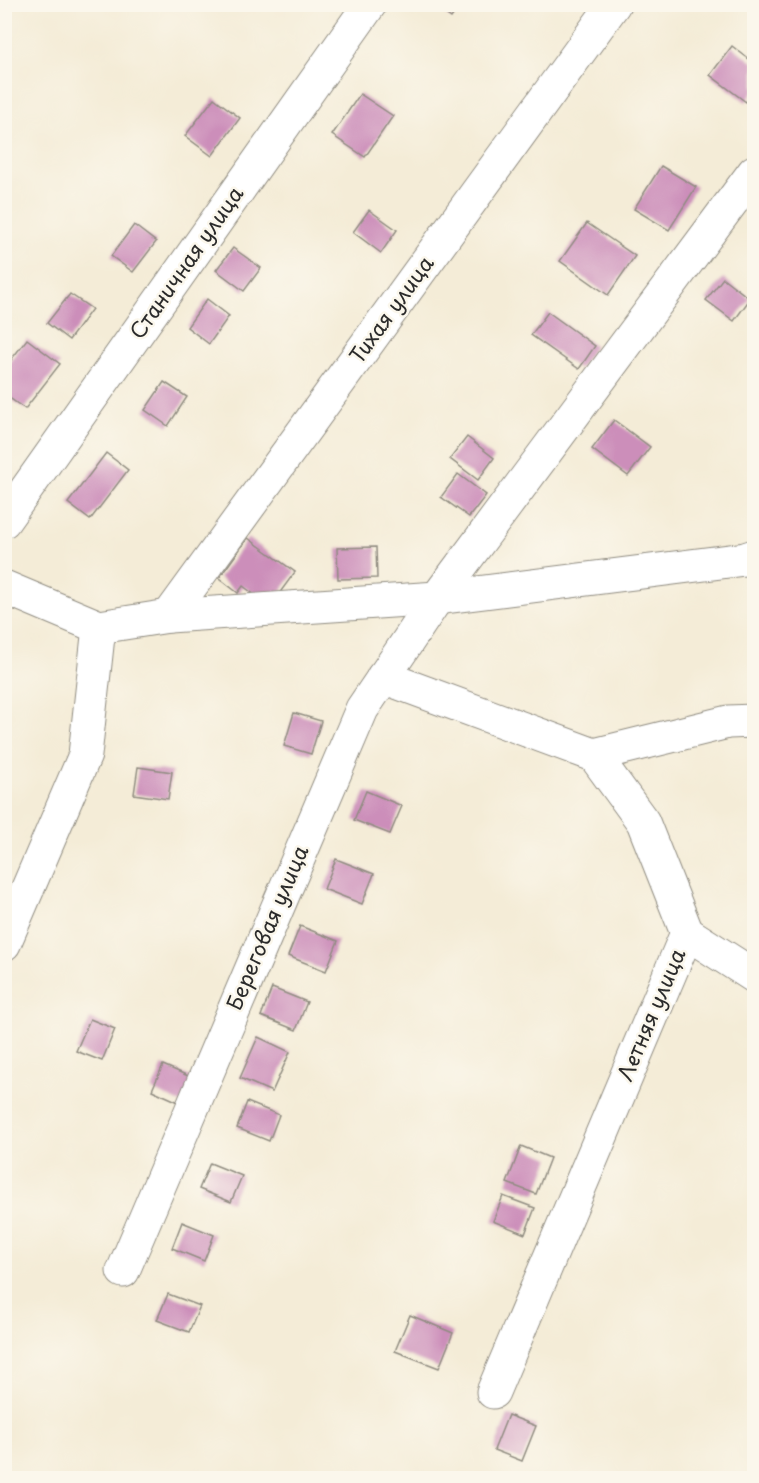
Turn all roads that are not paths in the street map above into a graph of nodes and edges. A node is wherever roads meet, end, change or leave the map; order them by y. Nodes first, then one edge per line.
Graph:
1 (369, 4) edge
2 (614, 4) edge
3 (754, 172) edge
4 (4, 521) edge
5 (754, 556) edge
6 (4, 587) edge
7 (436, 598) junction
8 (170, 616) junction
9 (99, 627) junction
10 (383, 677) junction
11 (754, 721) edge
12 (594, 755) junction
13 (687, 933) junction
14 (4, 944) edge
15 (754, 976) edge
16 (123, 1271) dead end
17 (493, 1392) dead end

1 - 4 street, Станичная улица
2 - 8 street, Тихая улица
3 - 7 street
5 - 7 street
6 - 9 street
7 - 8 street
7 - 10 street, Береговая улица
8 - 9 street
9 - 14 street
10 - 12 street
10 - 16 street, Береговая улица
11 - 12 street
12 - 13 street, Летняя улица
13 - 15 street
13 - 17 street, Летняя улица

